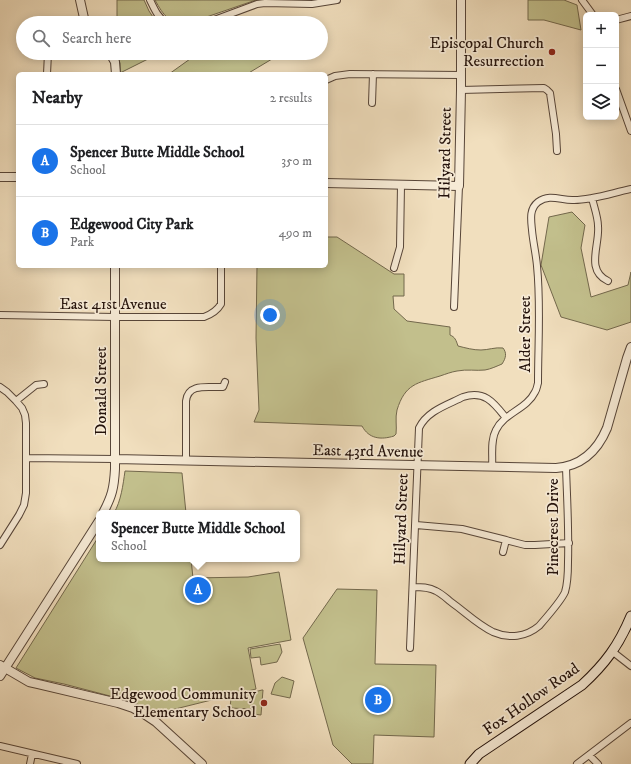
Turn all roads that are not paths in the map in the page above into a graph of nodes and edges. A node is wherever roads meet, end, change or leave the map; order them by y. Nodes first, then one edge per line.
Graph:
1 (80, 0) edge
2 (150, 0) edge
3 (338, 0) edge
4 (461, 0) edge
5 (582, 0) edge
6 (305, 2) edge
7 (591, 12) edge
8 (84, 16) edge
9 (158, 16) edge
10 (225, 16) edge
11 (631, 16) edge
12 (619, 19) edge
13 (48, 60) edge
14 (114, 60) edge
15 (48, 72) edge
16 (116, 72) edge
17 (373, 74) junction
18 (461, 75) junction
19 (328, 79) edge
20 (461, 90) junction
21 (619, 97) edge
22 (372, 103) dead end
23 (631, 131) edge
24 (557, 151) dead end
25 (0, 177) edge
26 (16, 177) edge
27 (328, 183) edge
28 (401, 185) junction
29 (459, 186) junction
30 (631, 189) edge
31 (592, 198) junction
32 (115, 268) edge
33 (221, 268) edge
34 (394, 268) dead end
35 (608, 281) dead end
36 (454, 307) dead end
37 (0, 315) edge
38 (115, 317) junction
39 (631, 347) edge
40 (226, 382) dead end
41 (44, 384) dead end
42 (0, 387) edge
43 (16, 402) junction
44 (506, 418) junction
45 (26, 458) junction
46 (115, 459) junction
47 (186, 461) junction
48 (417, 466) junction
49 (492, 467) junction
50 (566, 467) junction
51 (105, 510) edge
52 (96, 525) edge
53 (416, 526) junction
54 (506, 540) junction
55 (569, 543) junction
56 (0, 545) edge
57 (503, 552) dead end
58 (413, 587) junction
59 (631, 616) edge
60 (410, 648) dead end
61 (613, 652) junction
62 (2, 666) edge
63 (631, 666) edge
64 (0, 676) edge
65 (631, 723) edge
66 (0, 746) edge
67 (32, 754) junction
68 (589, 755) junction
69 (30, 764) edge
70 (77, 764) edge
71 (202, 764) edge
72 (470, 764) edge
73 (577, 764) edge
74 (598, 764) edge

1 - 8 street
2 - 9 street
3 - 6 street
4 - 18 street, Hilyard Street
5 - 7 street
6 - 10 street
11 - 12 street
13 - 15 street
14 - 16 street
17 - 18 street
17 - 19 street
17 - 22 street
18 - 20 street, Hilyard Street
20 - 24 street
20 - 29 street, Hilyard Street
21 - 23 street
25 - 26 street
27 - 28 street
28 - 29 street
28 - 34 street
29 - 36 street, Hilyard Street
30 - 31 street
31 - 35 street
31 - 44 street, Alder Street
32 - 38 street, Donald Street
33 - 38 street, East 41st Avenue
37 - 38 street, East 41st Avenue
38 - 46 street, Donald Street
39 - 50 street, East 43rd Avenue
40 - 47 street
41 - 43 street
42 - 43 street
43 - 45 street
44 - 48 street, Hilyard Street
44 - 49 street, Alder Street
45 - 46 street, East 43rd Avenue
45 - 56 street
46 - 47 street, East 43rd Avenue
46 - 51 street, Donald Street
47 - 48 street, East 43rd Avenue
48 - 49 street, East 43rd Avenue
48 - 53 street, Hilyard Street
49 - 50 street, East 43rd Avenue
50 - 55 street, Pinecrest Drive
52 - 62 street
53 - 54 street
53 - 58 street, Hilyard Street
54 - 55 street
54 - 57 street
55 - 58 street, Pinecrest Drive
58 - 60 street, Hilyard Street
59 - 61 main road, Fox Hollow Road
61 - 63 street
61 - 72 main road, Fox Hollow Road
62 - 64 street
62 - 71 street
65 - 68 street
66 - 67 street
67 - 69 street
67 - 70 street
68 - 73 street
68 - 74 street

